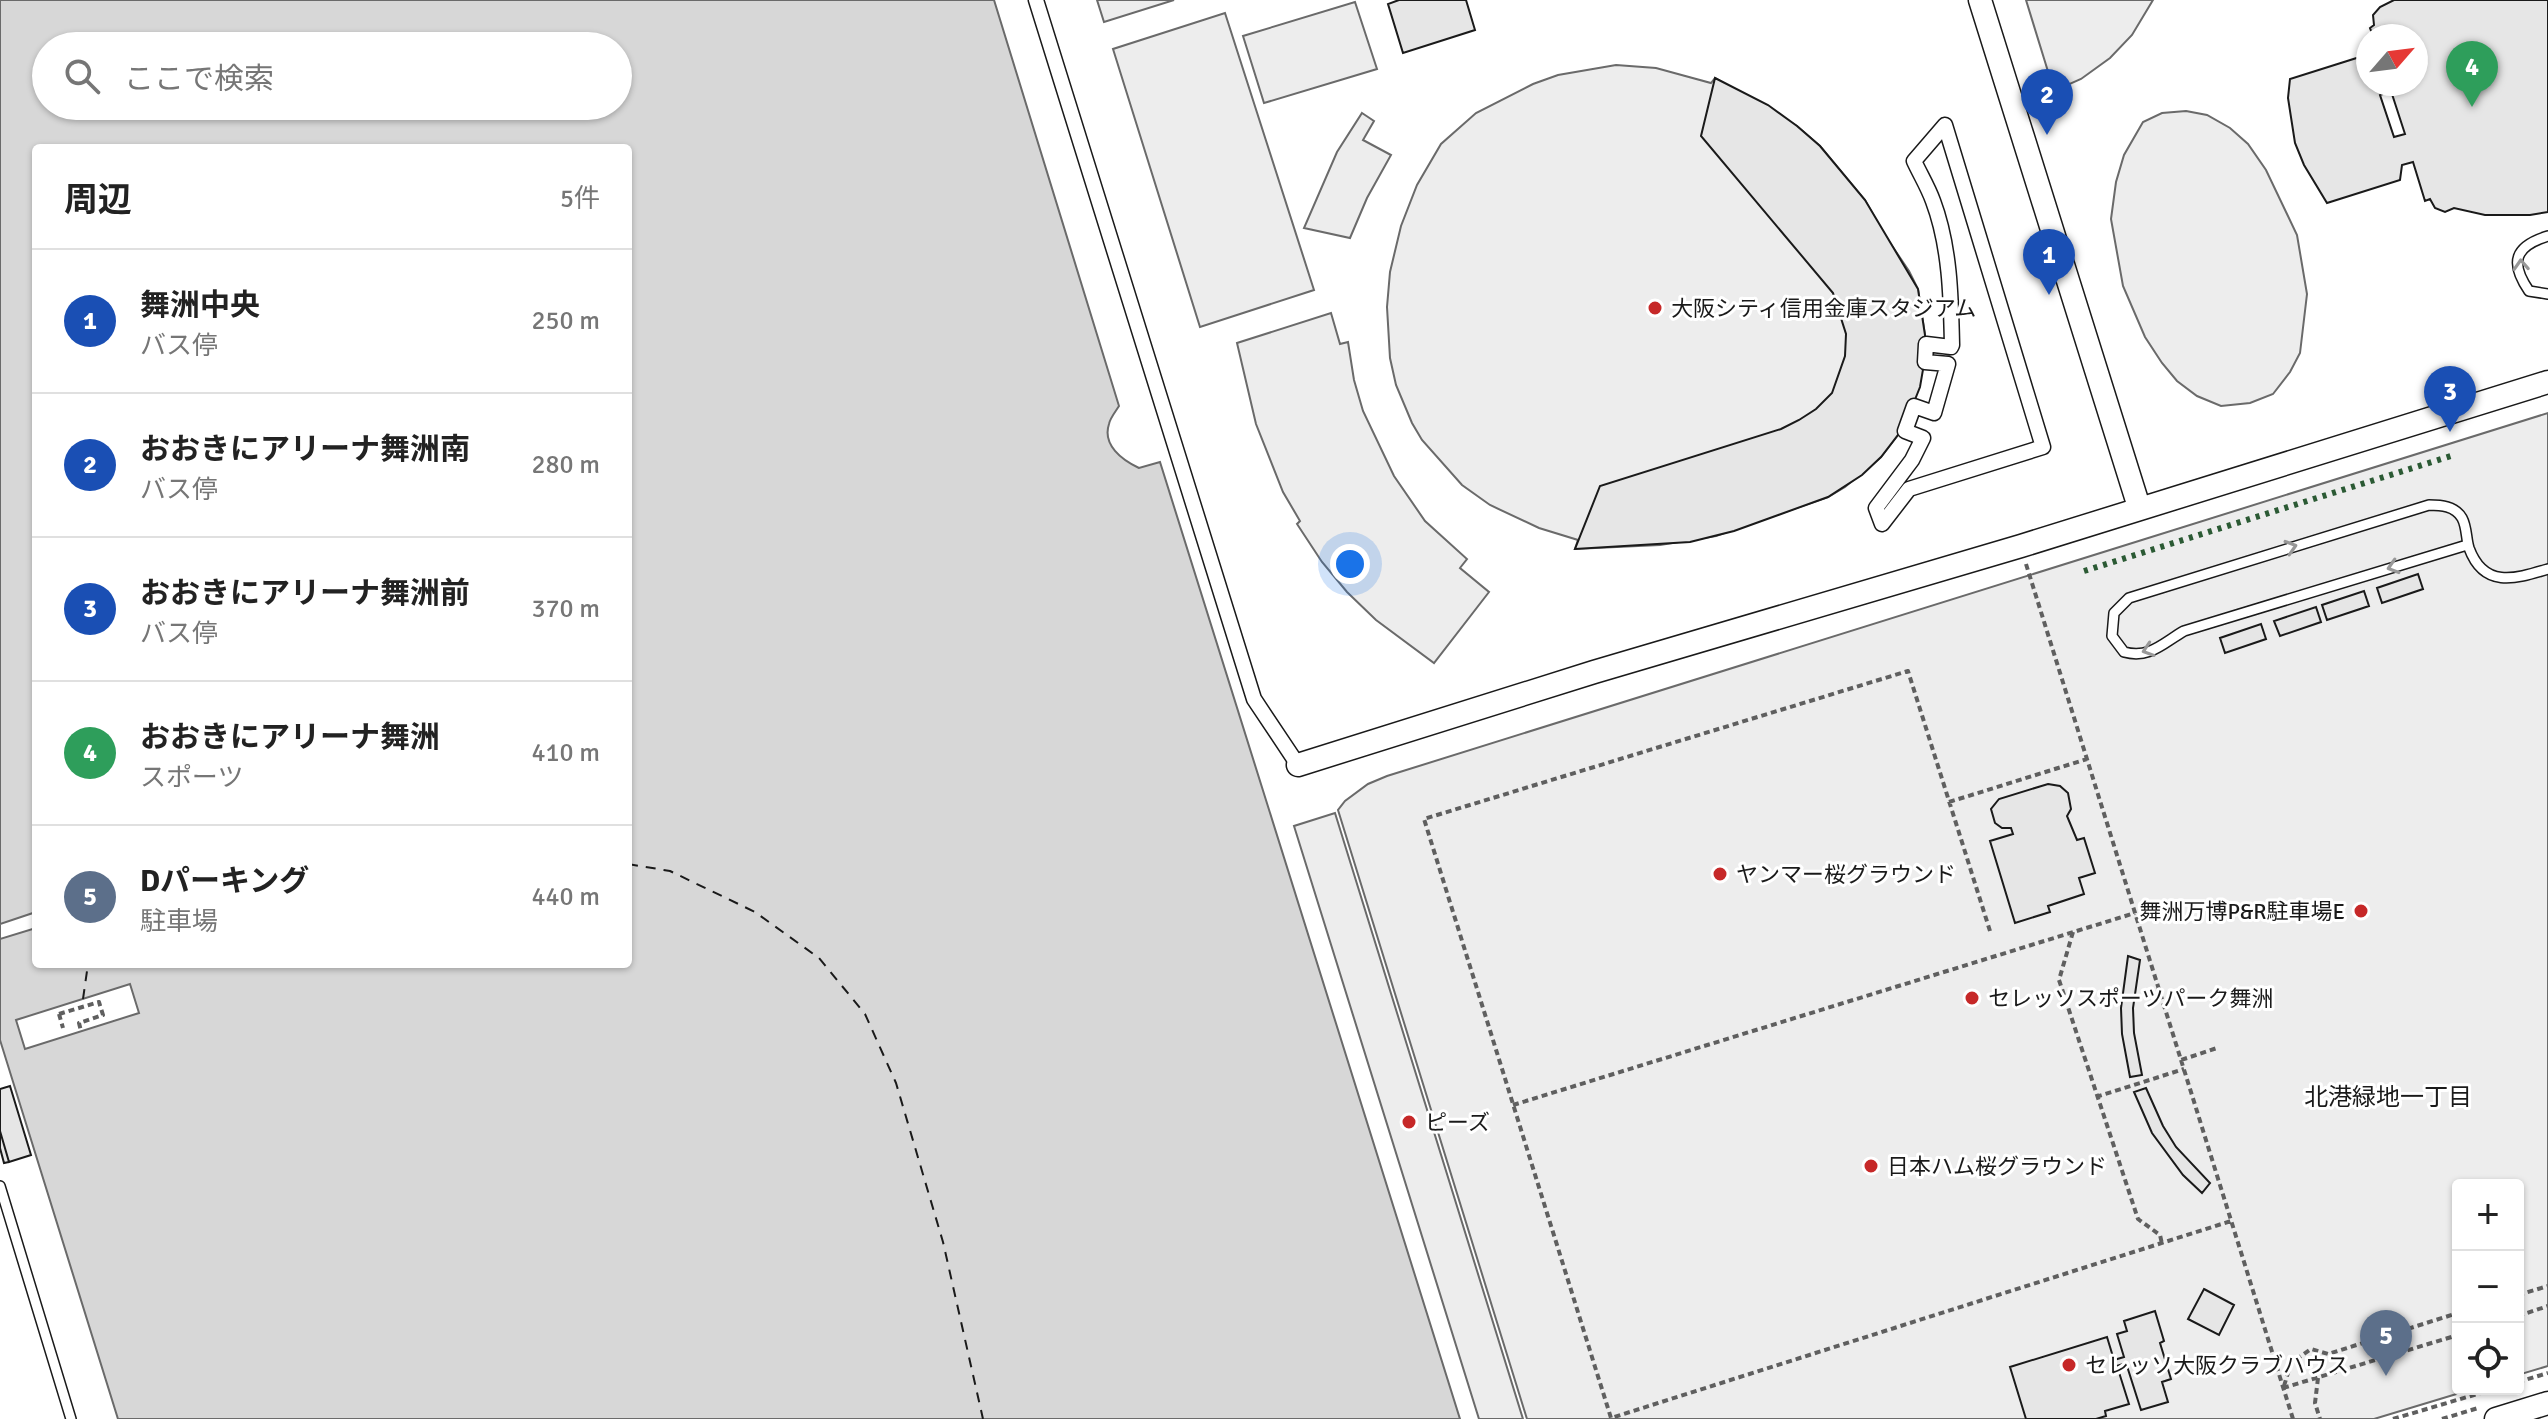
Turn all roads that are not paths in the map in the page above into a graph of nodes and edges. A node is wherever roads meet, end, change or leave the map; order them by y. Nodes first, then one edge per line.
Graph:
1 (1036, 0) edge
2 (1980, 0) edge
3 (2548, 236) edge
4 (2548, 294) edge
5 (1948, 364) joint
6 (2548, 382) edge
7 (2139, 507) junction
8 (2467, 545) junction
9 (2548, 569) edge
10 (1298, 765) joint
11 (0, 1186) edge
12 (2548, 1403) edge
13 (71, 1419) edge
14 (2496, 1419) edge

1 - 10 street
2 - 7 street
4 -> 3 lane
5 - 5 street
6 - 7 street
7 - 10 street
8 -> 8 lane
8 - 9 lane
11 - 13 lane
12 - 14 street

